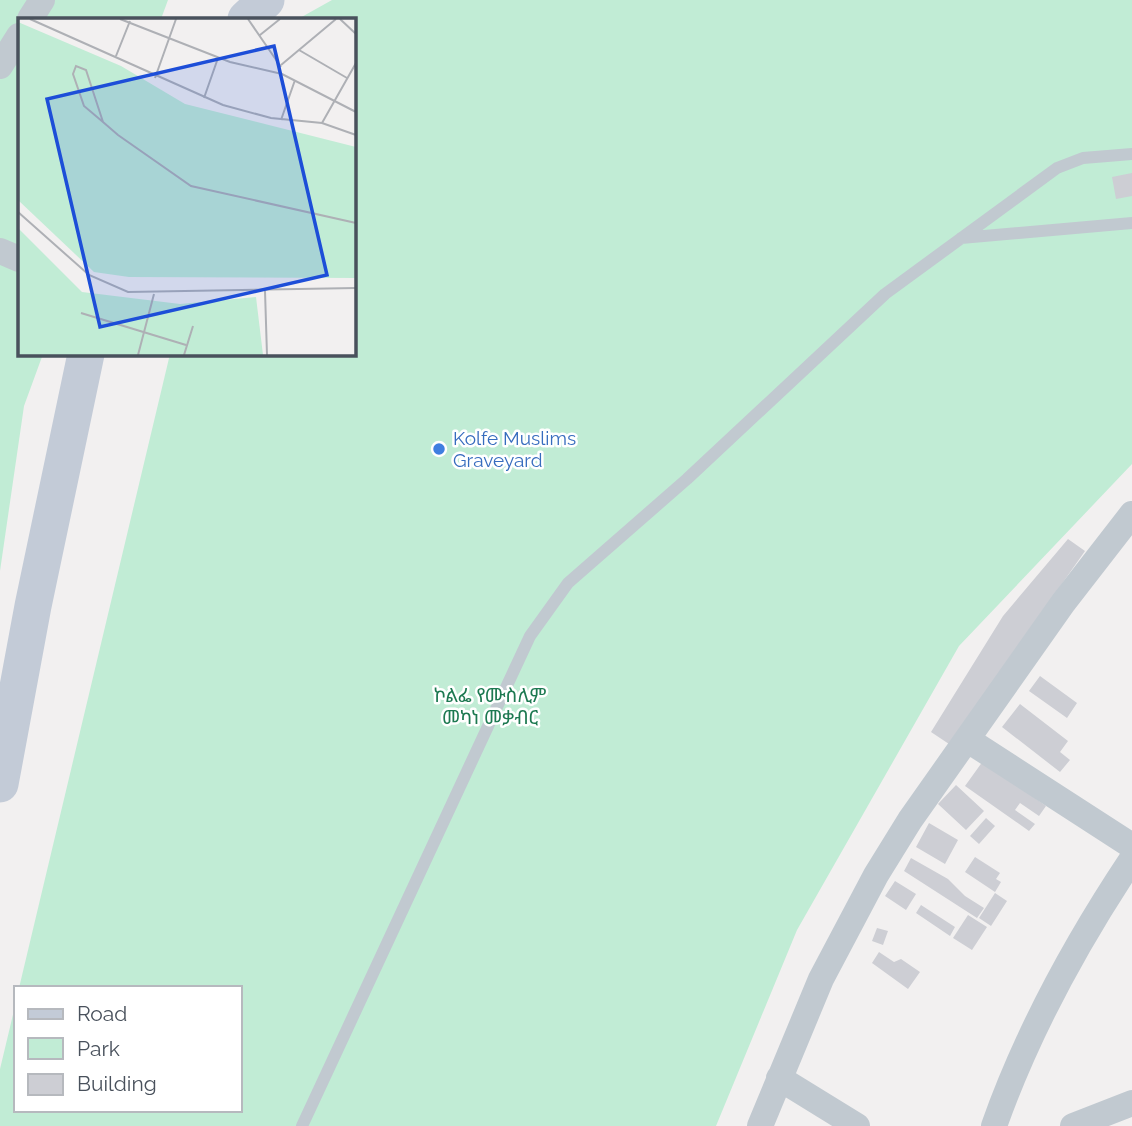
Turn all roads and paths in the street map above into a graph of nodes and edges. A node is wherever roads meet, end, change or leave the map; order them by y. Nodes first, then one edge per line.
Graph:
1 (42, 0) edge
2 (266, 0) edge
3 (31, 18) edge
4 (247, 18) edge
5 (18, 38) edge
6 (0, 66) edge
7 (1132, 154) edge
8 (1132, 223) edge
9 (960, 238) junction
10 (0, 251) edge
11 (18, 259) edge
12 (86, 355) edge
13 (1132, 514) edge
14 (1123, 539) edge
15 (968, 740) junction
16 (0, 784) edge
17 (1132, 846) edge
18 (1132, 859) edge
19 (779, 1078) junction
20 (1132, 1103) edge
21 (302, 1126) edge
22 (760, 1126) edge
23 (857, 1126) edge
24 (994, 1126) edge
25 (1073, 1126) edge

1 - 3 street
2 - 4 street
5 - 6 street
7 - 9 lane
8 - 9 lane
9 - 21 lane
10 - 11 street
12 - 16 street
13 - 14 street
14 - 15 street
15 - 17 street
15 - 19 street
18 - 24 street
19 - 22 street
19 - 23 street
20 - 25 street

